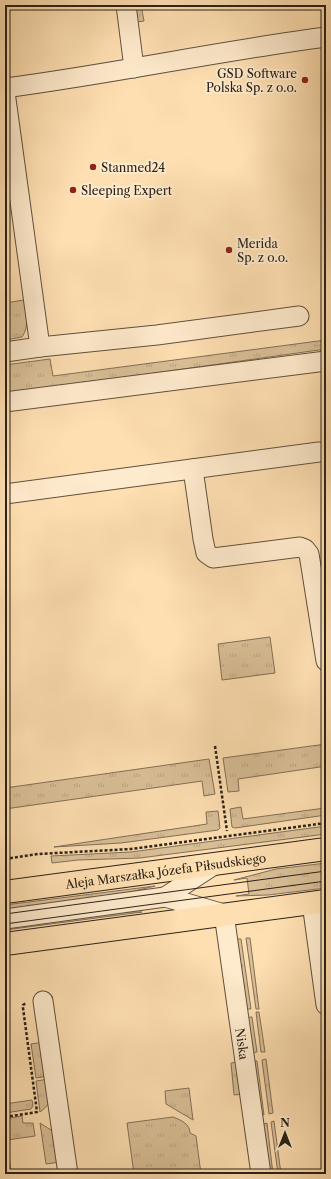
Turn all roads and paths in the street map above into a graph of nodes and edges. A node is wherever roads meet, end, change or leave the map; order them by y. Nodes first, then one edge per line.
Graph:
1 (126, 5) edge
2 (326, 37) edge
3 (134, 68) junction
4 (5, 88) edge
5 (5, 92) edge
6 (299, 316) dead end
7 (40, 347) junction
8 (5, 352) edge
9 (326, 361) edge
10 (5, 402) edge
11 (319, 452) dead end
12 (193, 468) junction
13 (5, 494) edge
14 (326, 661) edge
15 (215, 746) dead end
16 (326, 823) edge
17 (227, 832) dead end
18 (326, 849) edge
19 (5, 859) edge
20 (217, 863) junction
21 (5, 892) edge
22 (165, 898) junction
23 (319, 902) edge
24 (224, 914) junction
25 (5, 919) edge
26 (5, 944) edge
27 (43, 1001) dead end
28 (326, 1005) edge
29 (68, 1174) edge
30 (261, 1174) edge

1 - 3 street
2 - 3 street
3 - 4 street
5 - 7 street
6 - 7 street
7 - 8 street
9 - 10 street
11 - 12 street
12 - 13 street
12 - 14 street
15 - 17 path
16 - 19 path
18 - 20 main road, Aleja Marszałka Józefa Piłsudskiego
20 - 21 main road, Aleja Marszałka Józefa Piłsudskiego
20 - 22 street
22 - 24 street
22 - 25 street
23 - 24 main road
23 - 28 street
24 - 26 main road
24 - 30 street, Niska
27 - 29 street

